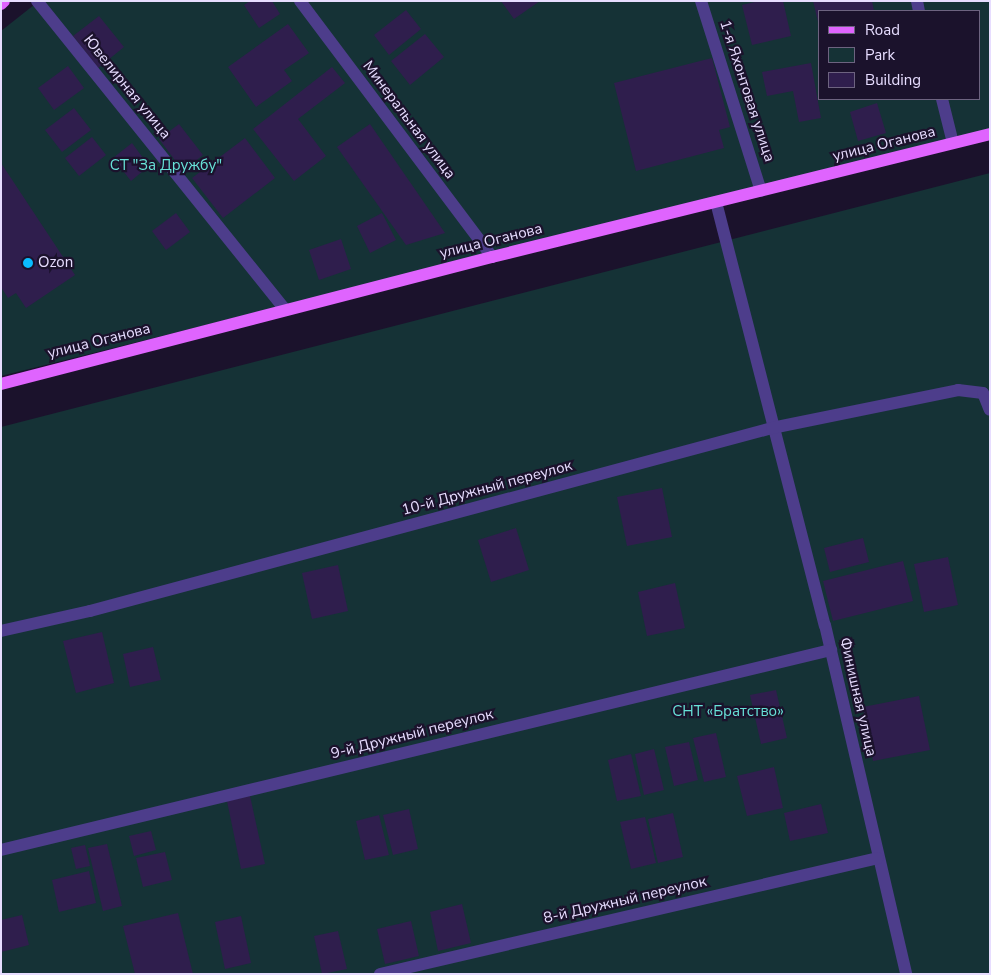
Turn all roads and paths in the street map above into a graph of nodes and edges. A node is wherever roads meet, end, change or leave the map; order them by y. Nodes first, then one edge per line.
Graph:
1 (37, 1) edge
2 (300, 1) edge
3 (701, 1) edge
4 (942, 100) edge
5 (990, 134) edge
6 (953, 143) junction
7 (761, 192) junction
8 (716, 202) junction
9 (492, 257) junction
10 (285, 310) junction
11 (1, 384) edge
12 (990, 410) edge
13 (772, 428) junction
14 (1, 631) edge
15 (831, 650) junction
16 (1, 850) edge
17 (878, 858) junction
18 (380, 974) edge
19 (906, 974) edge

1 - 10 street, Ювелирная улица
2 - 9 street, Минеральная улица
3 - 7 street, 1-я Яхонтовая улица
4 - 6 street
5 - 6 main road, улица Оганова
6 - 7 main road, улица Оганова
7 - 8 main road, улица Оганова
8 - 9 main road, улица Оганова
8 - 13 street, Финишная улица
9 - 10 main road, улица Оганова
10 - 11 main road, улица Оганова
12 - 13 street, 10-й Дружный переулок
13 - 14 street, 10-й Дружный переулок
13 - 15 street, Финишная улица
15 - 16 street, 9-й Дружный переулок
15 - 17 street, Финишная улица
17 - 18 street, 8-й Дружный переулок
17 - 19 street, Финишная улица

